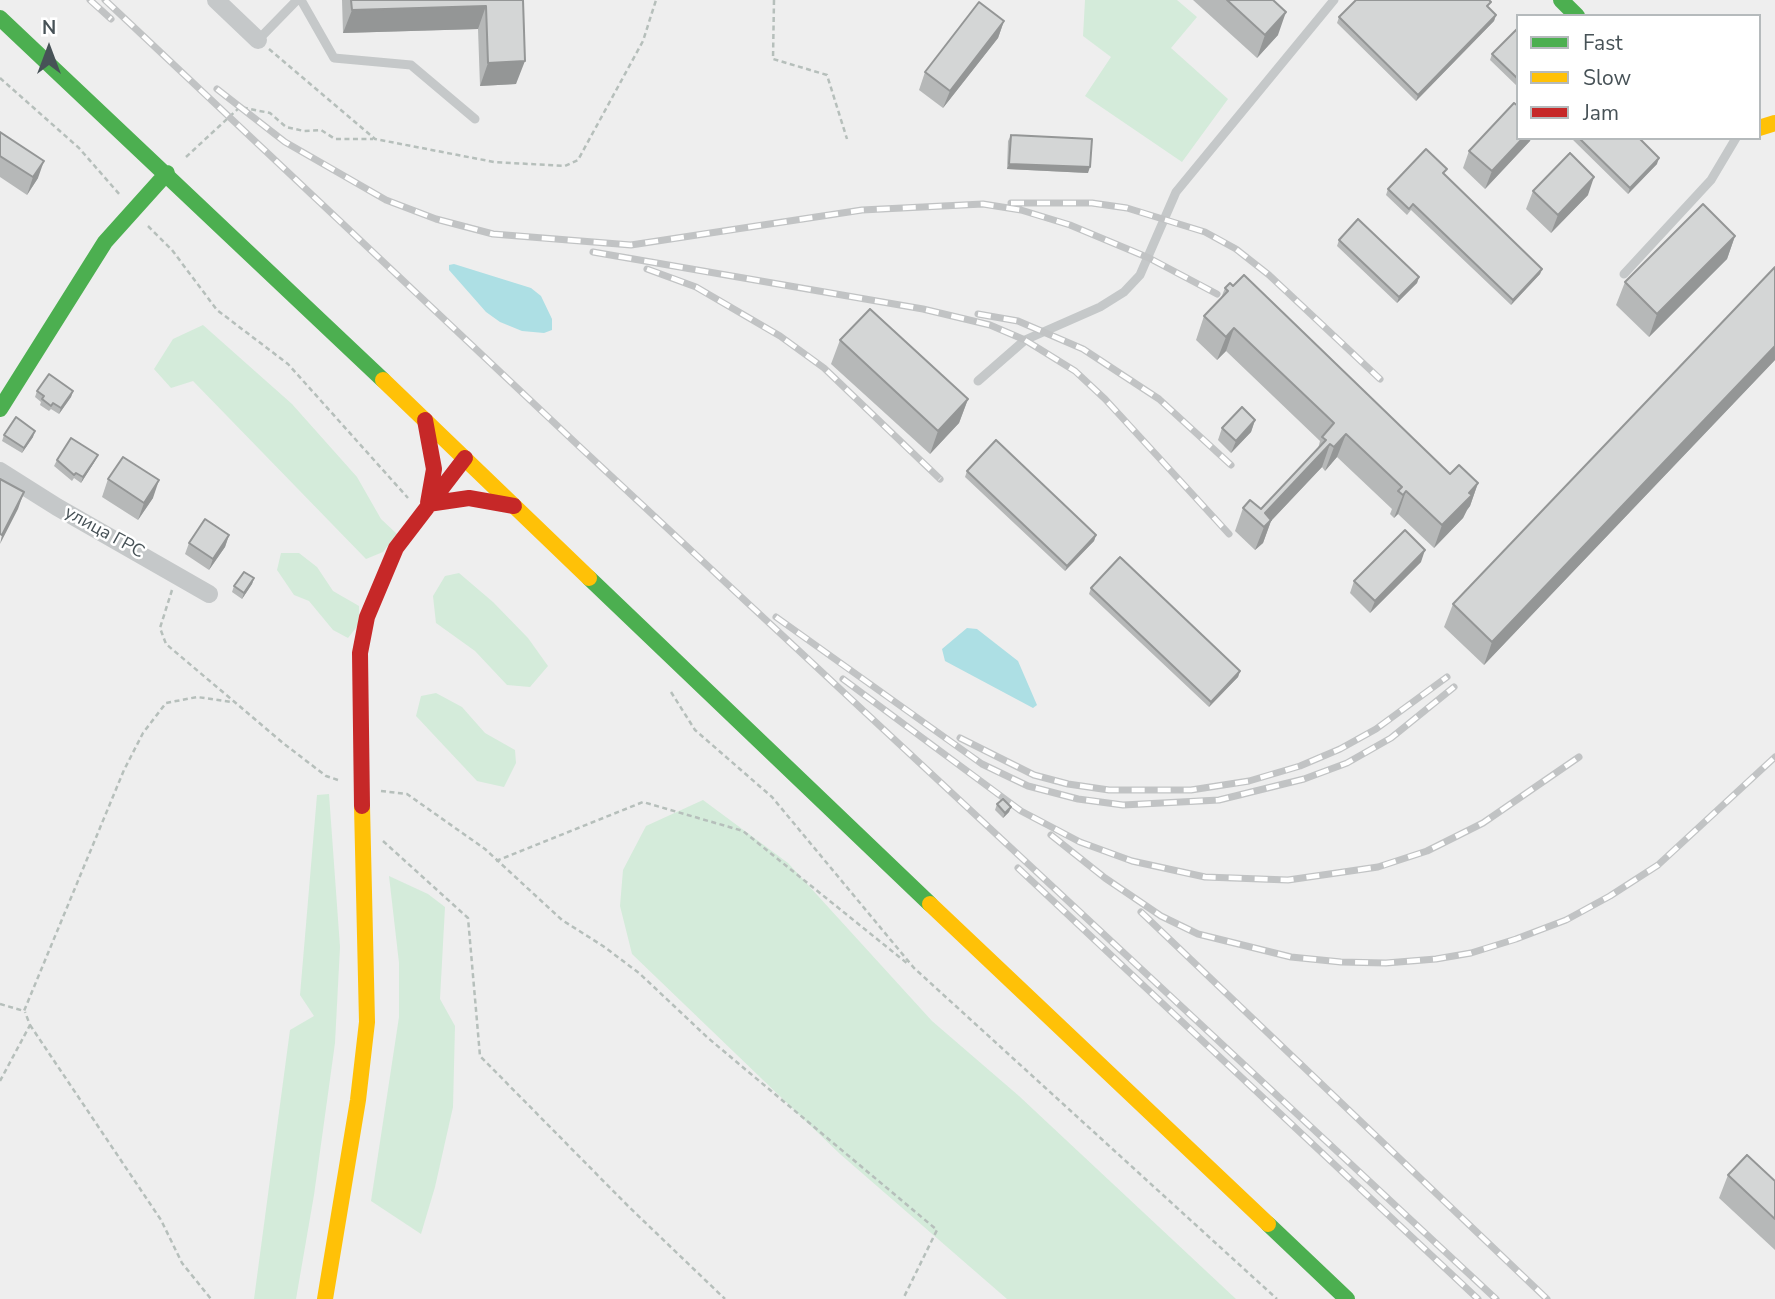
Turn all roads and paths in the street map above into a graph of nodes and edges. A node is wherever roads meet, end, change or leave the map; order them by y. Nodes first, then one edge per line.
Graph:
1 (216, 0) edge
2 (299, 0) edge
3 (775, 0) edge
4 (1334, 0) edge
5 (1561, 0) edge
6 (1575, 14) edge
7 (0, 18) edge
8 (258, 40) joint
9 (0, 78) edge
10 (475, 119) dead end
11 (374, 139) dead end
12 (847, 139) dead end
13 (1735, 140) edge
14 (167, 173) junction
15 (133, 211) junction
16 (1624, 274) dead end
17 (978, 381) dead end
18 (0, 409) edge
19 (425, 420) junction
20 (465, 458) junction
21 (0, 471) edge
22 (514, 506) junction
23 (424, 509) junction
24 (177, 573) junction
25 (209, 594) dead end
26 (666, 684) dead end
27 (232, 702) junction
28 (362, 789) junction
29 (381, 840) dead end
30 (496, 861) junction
31 (914, 968) junction
32 (0, 1004) edge
33 (24, 1011) junction
34 (30, 1025) junction
35 (0, 1081) edge
36 (211, 1299) edge
37 (324, 1299) edge
38 (725, 1299) edge
39 (903, 1299) edge
40 (1277, 1299) edge
41 (1347, 1299) edge

1 - 8 street
2 - 8 lane
2 - 10 lane
3 - 12 path
4 - 17 lane
5 - 6 main road
7 - 14 main road
9 - 15 path
11 - 14 path
13 - 16 lane
14 - 15 main road
14 - 19 main road
15 - 18 main road
15 - 23 path
19 - 20 main road
19 - 23 main road
20 - 22 main road
20 - 23 main road
21 - 24 street, улица ГРС
22 - 23 main road
22 - 41 main road
23 - 28 main road
24 - 25 street, улица ГРС
24 - 27 path
26 - 31 path
27 - 28 path
27 - 33 path
28 - 30 path
28 - 37 main road
29 - 38 path
30 - 31 path
30 - 39 path
31 - 40 path
32 - 33 path
33 - 34 path
34 - 35 path
34 - 36 path

